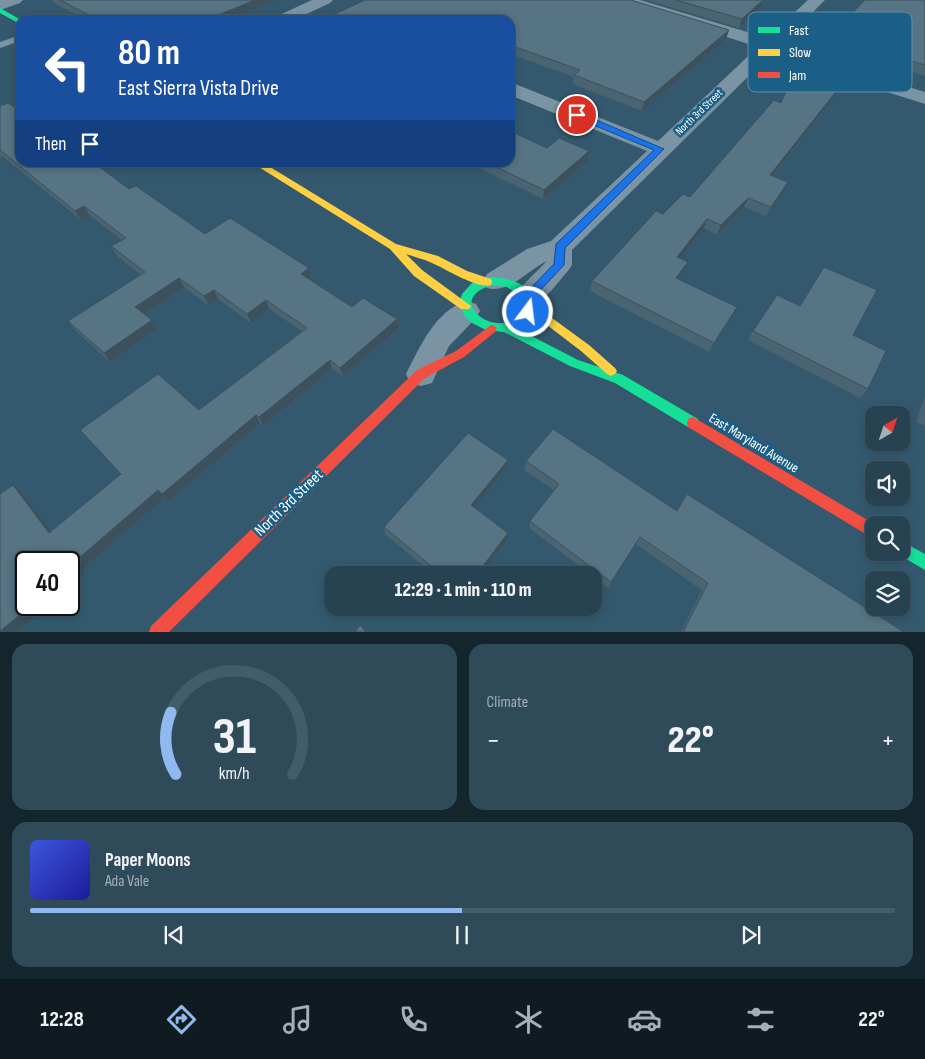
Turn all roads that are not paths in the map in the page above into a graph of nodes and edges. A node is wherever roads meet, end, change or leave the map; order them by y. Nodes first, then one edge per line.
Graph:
1 (15, 0) edge
2 (325, 0) edge
3 (624, 0) edge
4 (817, 0) edge
5 (0, 5) edge
6 (0, 10) edge
7 (805, 12) edge
8 (291, 15) edge
9 (15, 19) edge
10 (15, 40) edge
11 (748, 40) edge
12 (0, 45) edge
13 (748, 67) edge
14 (515, 90) edge
15 (907, 92) edge
16 (925, 98) edge
17 (660, 149) junction
18 (263, 167) edge
19 (392, 246) junction
20 (560, 246) junction
21 (491, 281) junction
22 (528, 302) junction
23 (465, 308) junction
24 (506, 328) junction
25 (491, 329) junction
26 (421, 374) junction
27 (619, 379) junction
28 (865, 527) edge
29 (910, 553) edge
30 (925, 562) edge
31 (157, 632) edge

1 - 5 street
2 - 8 street
3 - 11 street
4 - 7 street, North 3rd Street
6 - 9 street
10 - 12 lane
13 - 17 street, North 3rd Street
14 - 17 street
15 - 16 street
17 - 20 street, North 3rd Street
18 - 19 street, East Maryland Avenue
19 - 21 street, East Maryland Avenue
19 - 23 street, East Maryland Avenue
20 - 21 street, North 3rd Street
20 - 22 street
21 - 22 street, East Maryland Avenue
21 - 23 street
22 - 24 street
22 - 27 street, East Maryland Avenue
23 - 25 street, East Maryland Avenue
23 - 26 street, North 3rd Street
24 - 25 street
24 - 27 street, East Maryland Avenue
25 - 26 street, North 3rd Street
26 - 31 street, North 3rd Street
27 - 28 street, East Maryland Avenue
29 - 30 street

